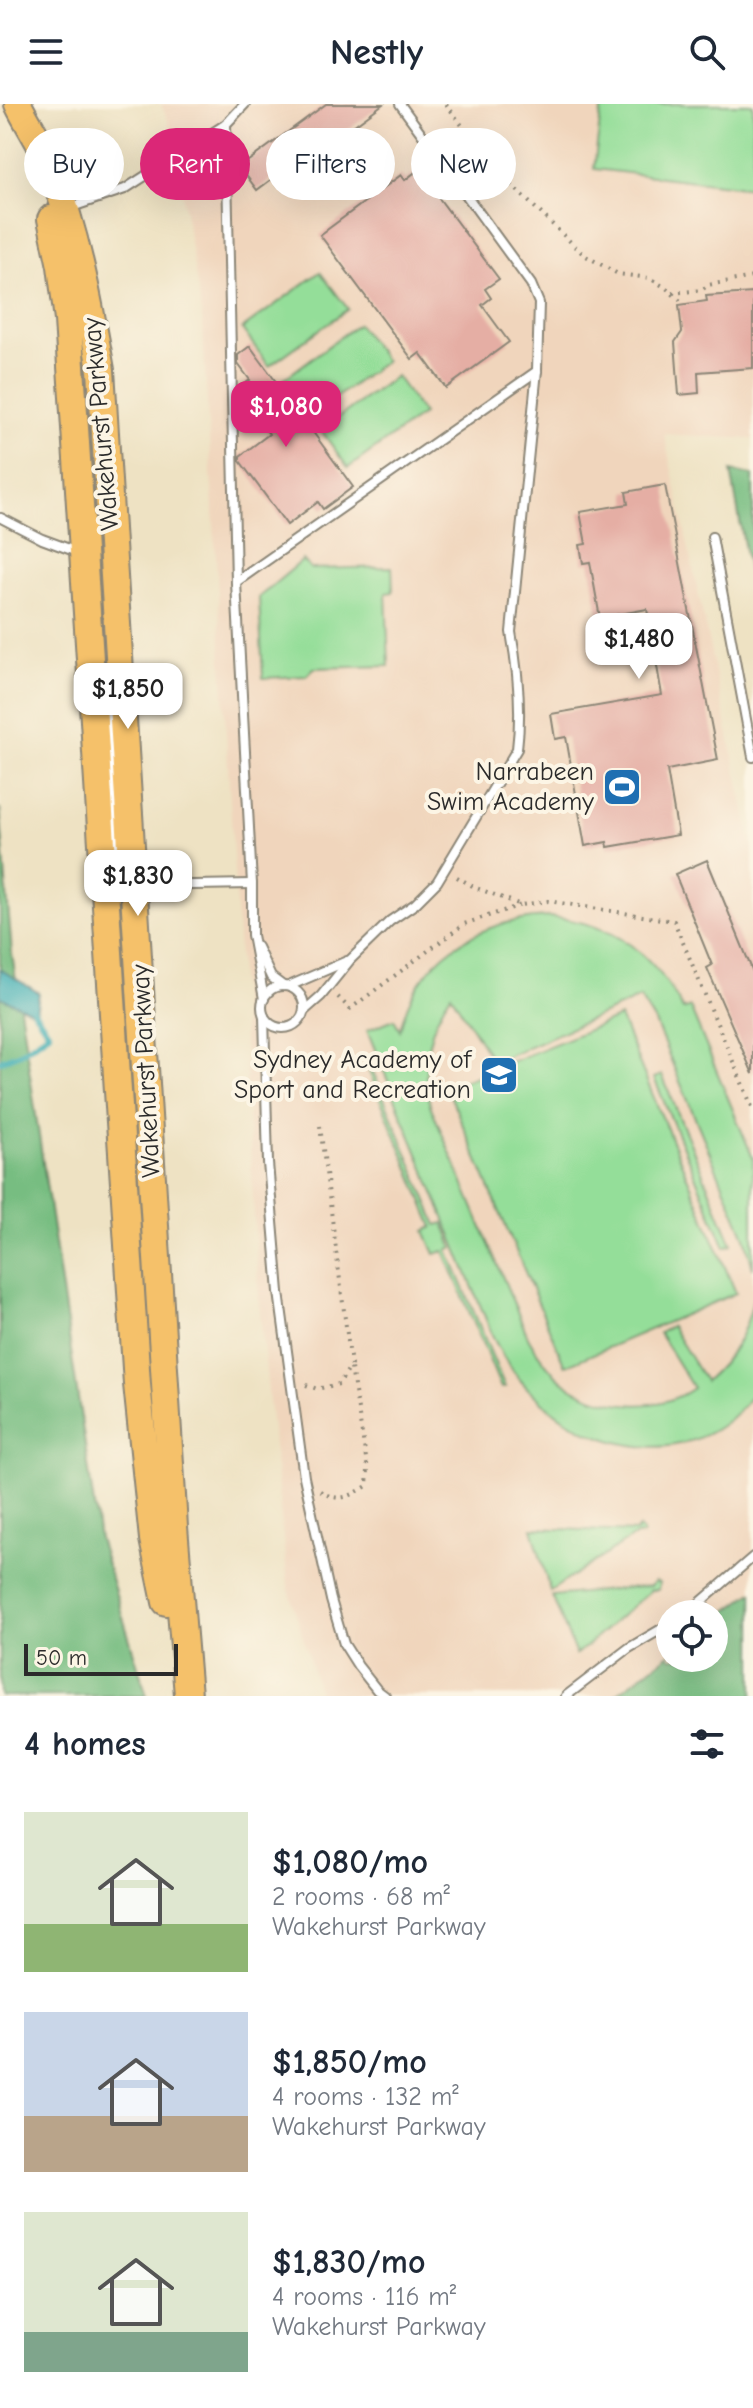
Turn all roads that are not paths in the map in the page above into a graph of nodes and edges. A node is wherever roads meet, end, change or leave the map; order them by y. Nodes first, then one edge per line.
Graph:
1 (245, 104) edge
2 (400, 104) edge
3 (22, 113) edge
4 (226, 124) junction
5 (58, 211) junction
6 (537, 370) junction
7 (1, 518) edge
8 (712, 537) dead end
9 (84, 555) junction
10 (236, 582) junction
11 (86, 591) junction
12 (753, 757) edge
13 (252, 884) junction
14 (135, 886) junction
15 (107, 926) junction
16 (252, 935) junction
17 (350, 960) junction
18 (286, 986) junction
19 (264, 999) junction
20 (304, 1011) junction
21 (264, 1016) junction
22 (753, 1557) edge
23 (703, 1600) edge
24 (656, 1632) edge
25 (188, 1696) edge
26 (385, 1696) edge
27 (566, 1696) edge

1 - 4 lane
2 - 6 lane
3 - 5 main road, Wakehurst Parkway
4 - 5 lane
4 - 10 lane
5 - 9 main road, Wakehurst Parkway
5 - 14 main road, Wakehurst Parkway
6 - 10 lane
6 - 17 lane
7 - 9 lane
8 - 12 lane
9 - 11 main road, Wakehurst Parkway
10 - 13 lane
11 - 14 street
11 - 15 main road, Wakehurst Parkway
13 - 14 lane
13 - 16 lane
14 - 15 street
14 - 25 main road, Wakehurst Parkway
15 - 25 main road, Wakehurst Parkway
16 - 18 lane
16 - 19 lane
17 - 18 lane
17 - 20 lane
18 - 19 lane
18 - 20 lane
19 - 21 lane
20 - 21 lane
21 - 26 lane
22 - 23 lane
24 - 27 lane

